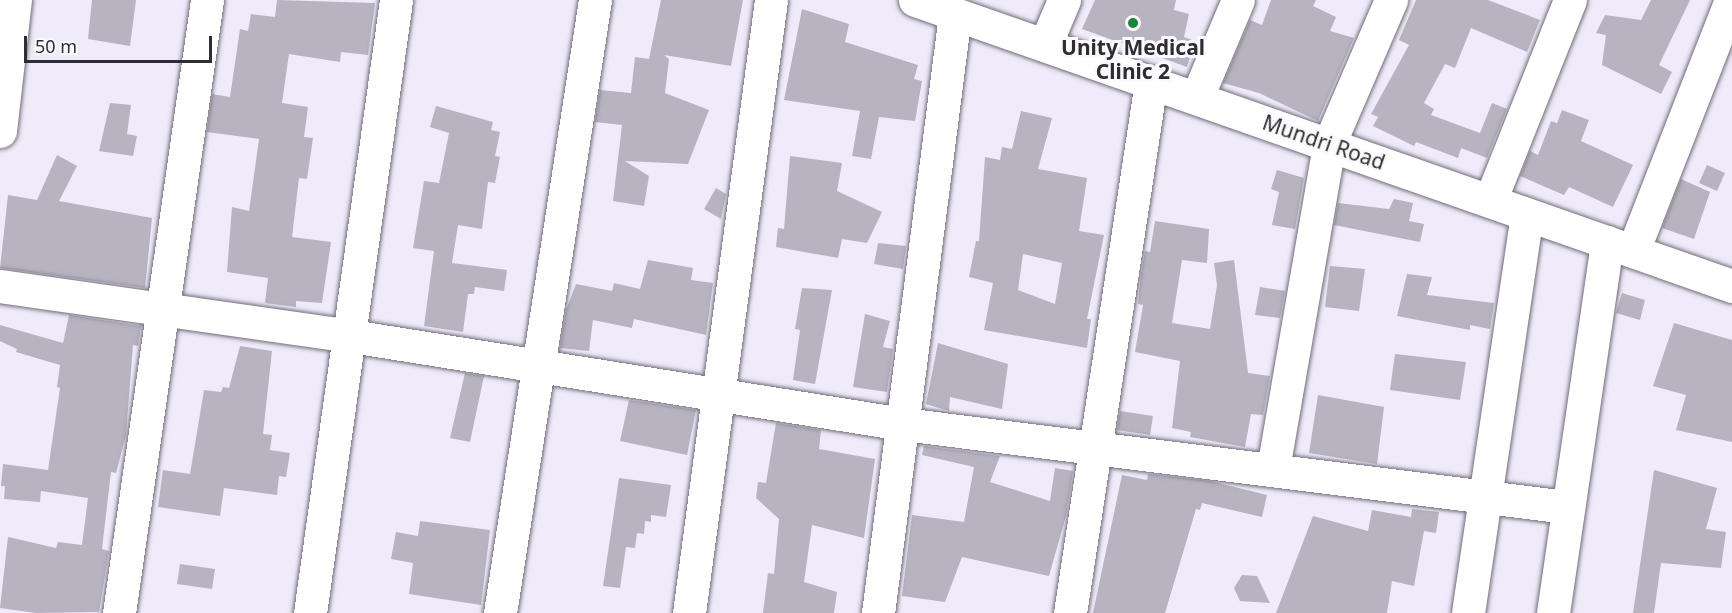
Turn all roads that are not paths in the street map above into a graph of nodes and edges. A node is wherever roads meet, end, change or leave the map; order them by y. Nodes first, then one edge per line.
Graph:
1 (15, 0) edge
2 (207, 0) edge
3 (396, 0) edge
4 (595, 0) edge
5 (771, 0) edge
6 (1064, 0) edge
7 (1238, 0) edge
8 (1391, 0) edge
9 (1570, 0) edge
10 (1731, 0) edge
11 (930, 4) edge
12 (1045, 45) junction
13 (1151, 82) junction
14 (1197, 97) junction
15 (0, 131) edge
16 (1329, 144) junction
17 (1490, 201) junction
18 (1527, 214) junction
19 (1620, 247) junction
20 (0, 286) edge
21 (1732, 286) edge
22 (164, 309) junction
23 (351, 336) junction
24 (536, 365) junction
25 (720, 393) junction
26 (903, 424) junction
27 (1095, 448) junction
28 (1273, 469) junction
29 (1486, 495) junction
30 (1567, 507) junction
31 (119, 613) edge
32 (310, 613) edge
33 (500, 613) edge
34 (689, 613) edge
35 (878, 613) edge
36 (1070, 613) edge
37 (1468, 613) edge
38 (1553, 613) edge

1 - 15 street
2 - 22 street
3 - 23 street
4 - 24 street
5 - 25 street
6 - 12 street
7 - 14 street
8 - 16 street
9 - 17 street
10 - 19 street
11 - 12 street, Mundri Road
11 - 26 street
12 - 13 street, Mundri Road
13 - 14 street, Mundri Road
13 - 27 street
14 - 16 street, Mundri Road
16 - 17 street, Mundri Road
16 - 28 street
17 - 18 street, Mundri Road
18 - 19 street, Mundri Road
18 - 29 street
19 - 21 street, Mundri Road
19 - 30 street
20 - 22 street
22 - 23 street
22 - 31 street
23 - 24 street
23 - 32 street
24 - 25 street
24 - 33 street
25 - 26 street
25 - 34 street
26 - 27 street
26 - 35 street
27 - 28 street
27 - 36 street
28 - 29 street
29 - 30 street
29 - 37 street
30 - 38 street

